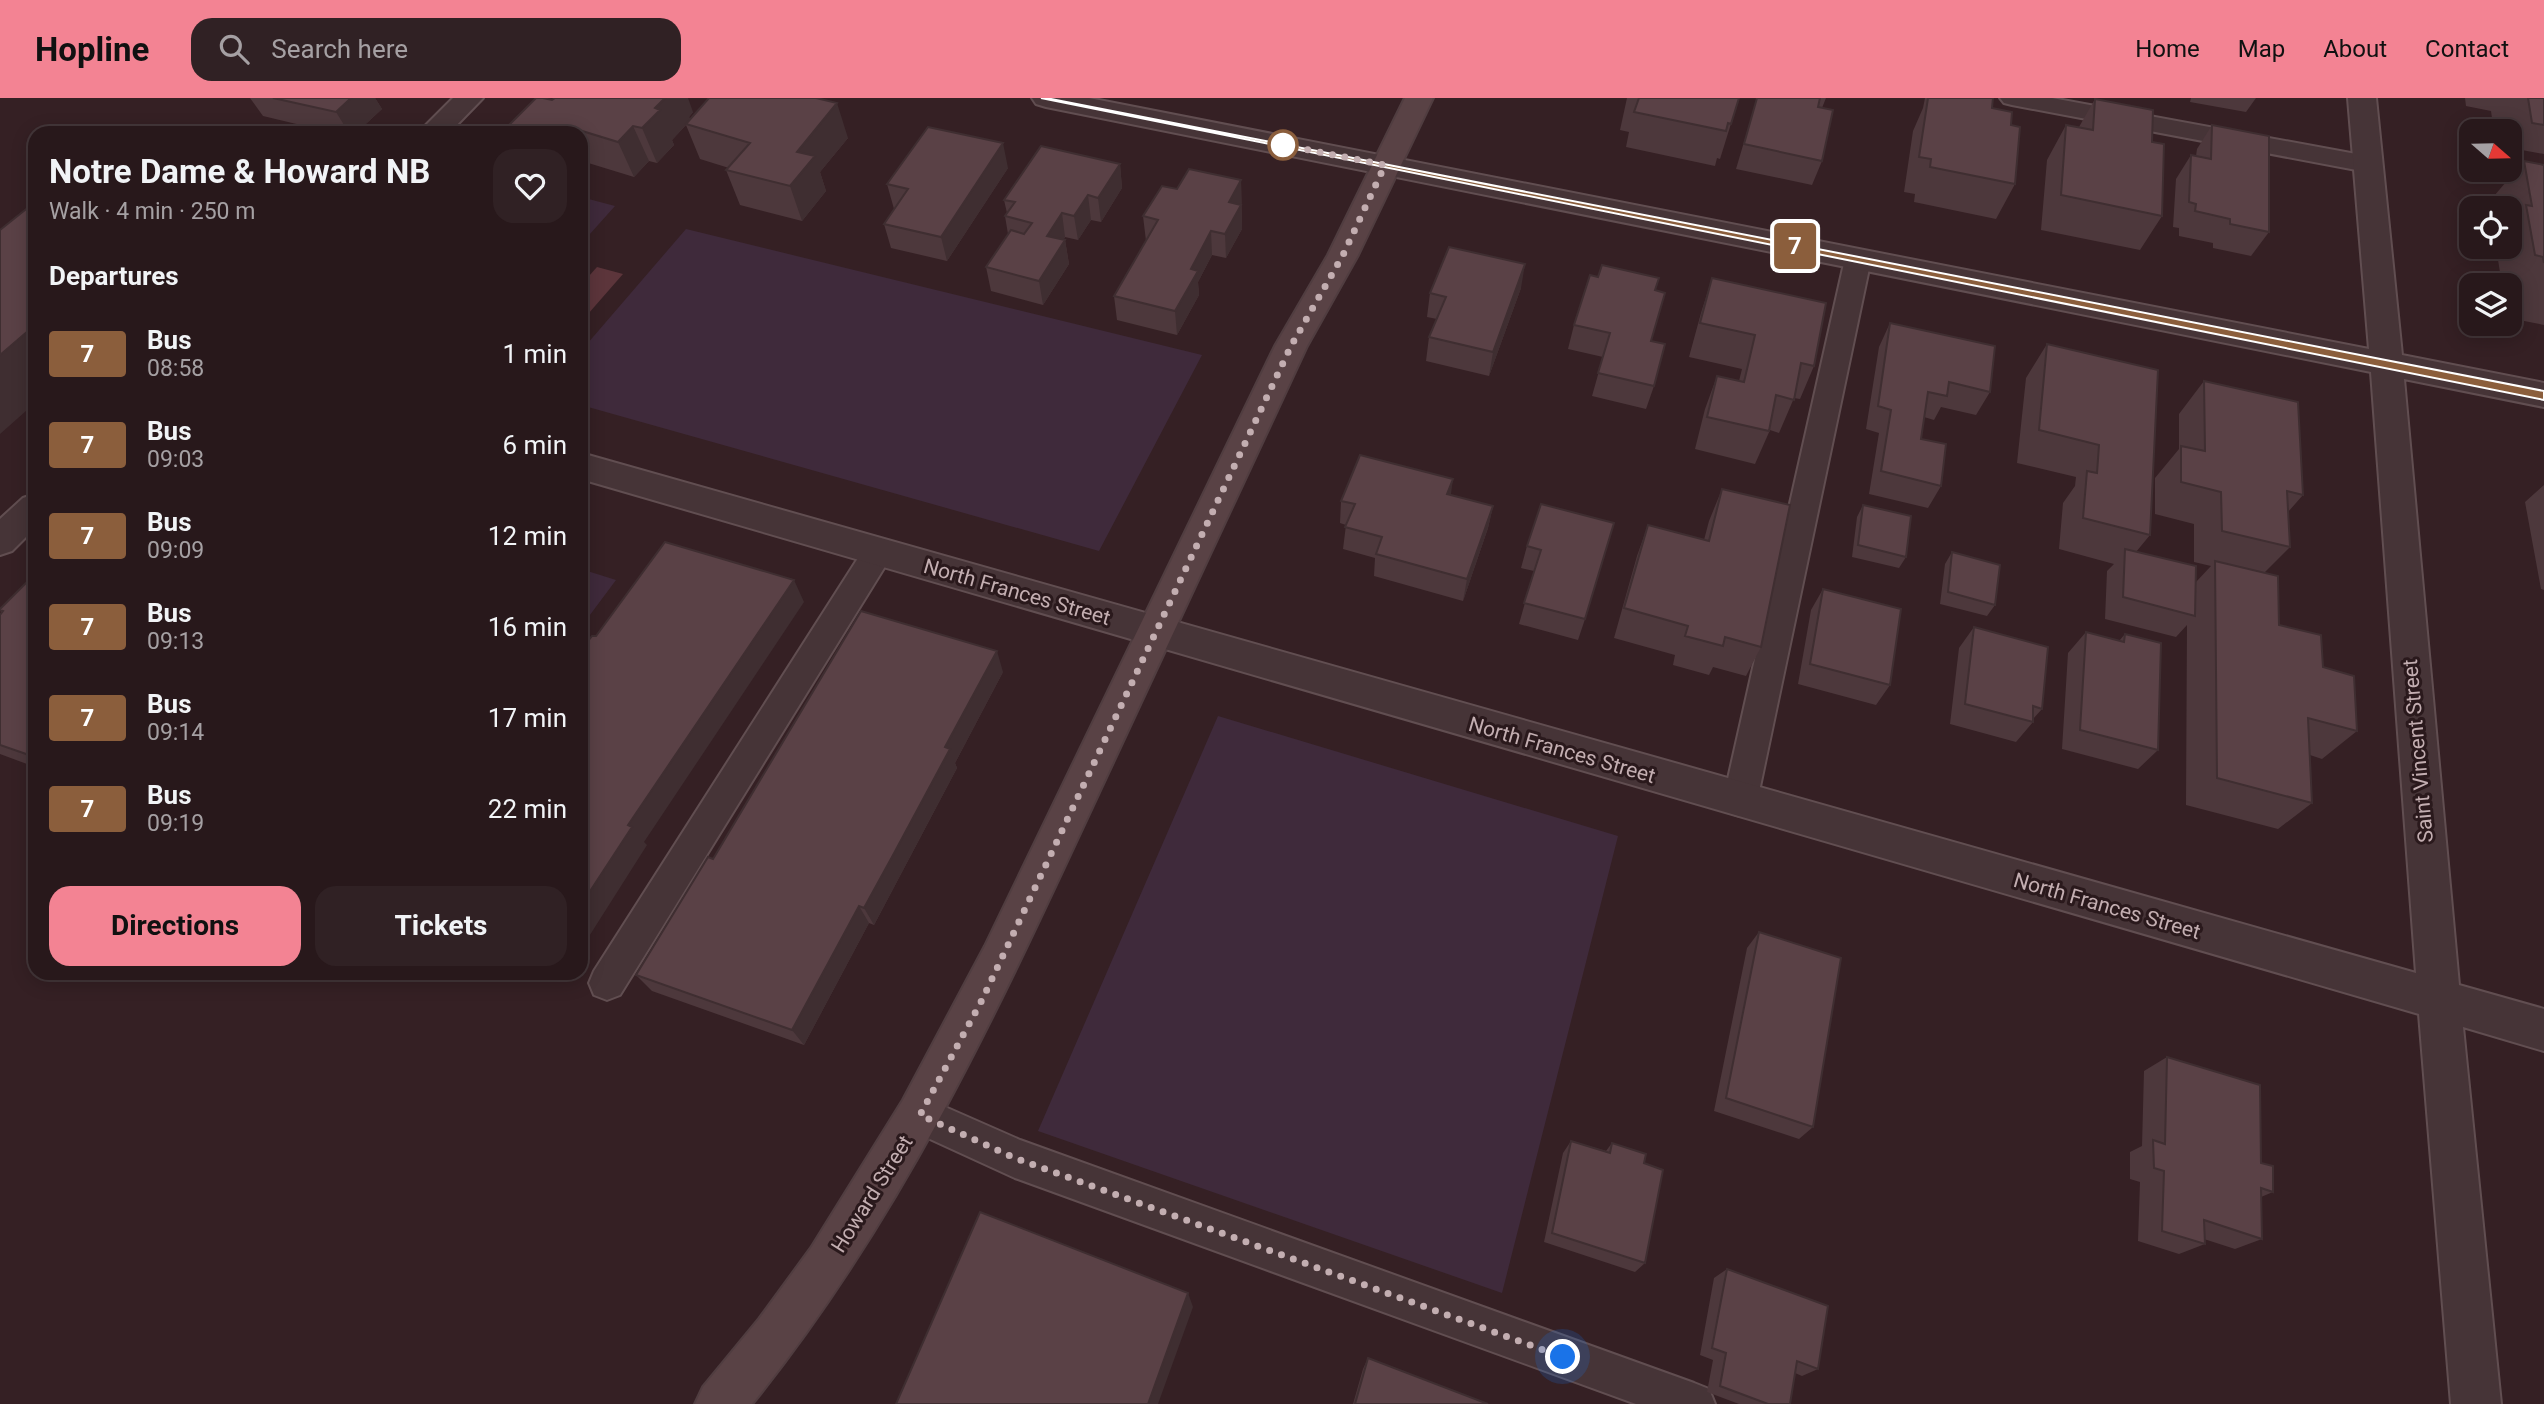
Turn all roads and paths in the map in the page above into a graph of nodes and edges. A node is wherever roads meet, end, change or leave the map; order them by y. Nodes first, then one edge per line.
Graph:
1 (469, 98) edge
2 (1046, 98) edge
3 (1419, 98) edge
4 (2012, 98) edge
5 (2362, 98) edge
6 (439, 126) edge
7 (2367, 164) junction
8 (1385, 165) junction
9 (1858, 258) junction
10 (2387, 366) junction
11 (2544, 396) edge
12 (588, 468) edge
13 (28, 514) edge
14 (0, 541) edge
15 (878, 552) junction
16 (1155, 632) junction
17 (1740, 801) junction
18 (607, 983) dead end
19 (2439, 1000) junction
20 (2544, 1030) edge
21 (920, 1115) junction
22 (720, 1404) edge
23 (1693, 1404) edge
24 (2476, 1404) edge

1 - 6 street
2 - 8 street
3 - 8 street, Howard Street
4 - 7 lane
5 - 7 street, Saint Vincent Street
7 - 10 street, Saint Vincent Street
8 - 9 street
8 - 16 street, Howard Street
9 - 10 street
9 - 17 lane
10 - 11 street
10 - 19 street, Saint Vincent Street
12 - 15 street, North Frances Street
13 - 14 street
15 - 16 street, North Frances Street
15 - 18 lane
16 - 17 street, North Frances Street
16 - 21 street, Howard Street
17 - 19 street, North Frances Street
19 - 20 street, North Frances Street
19 - 24 street, Saint Vincent Street
21 - 22 street, Howard Street
21 - 23 lane

